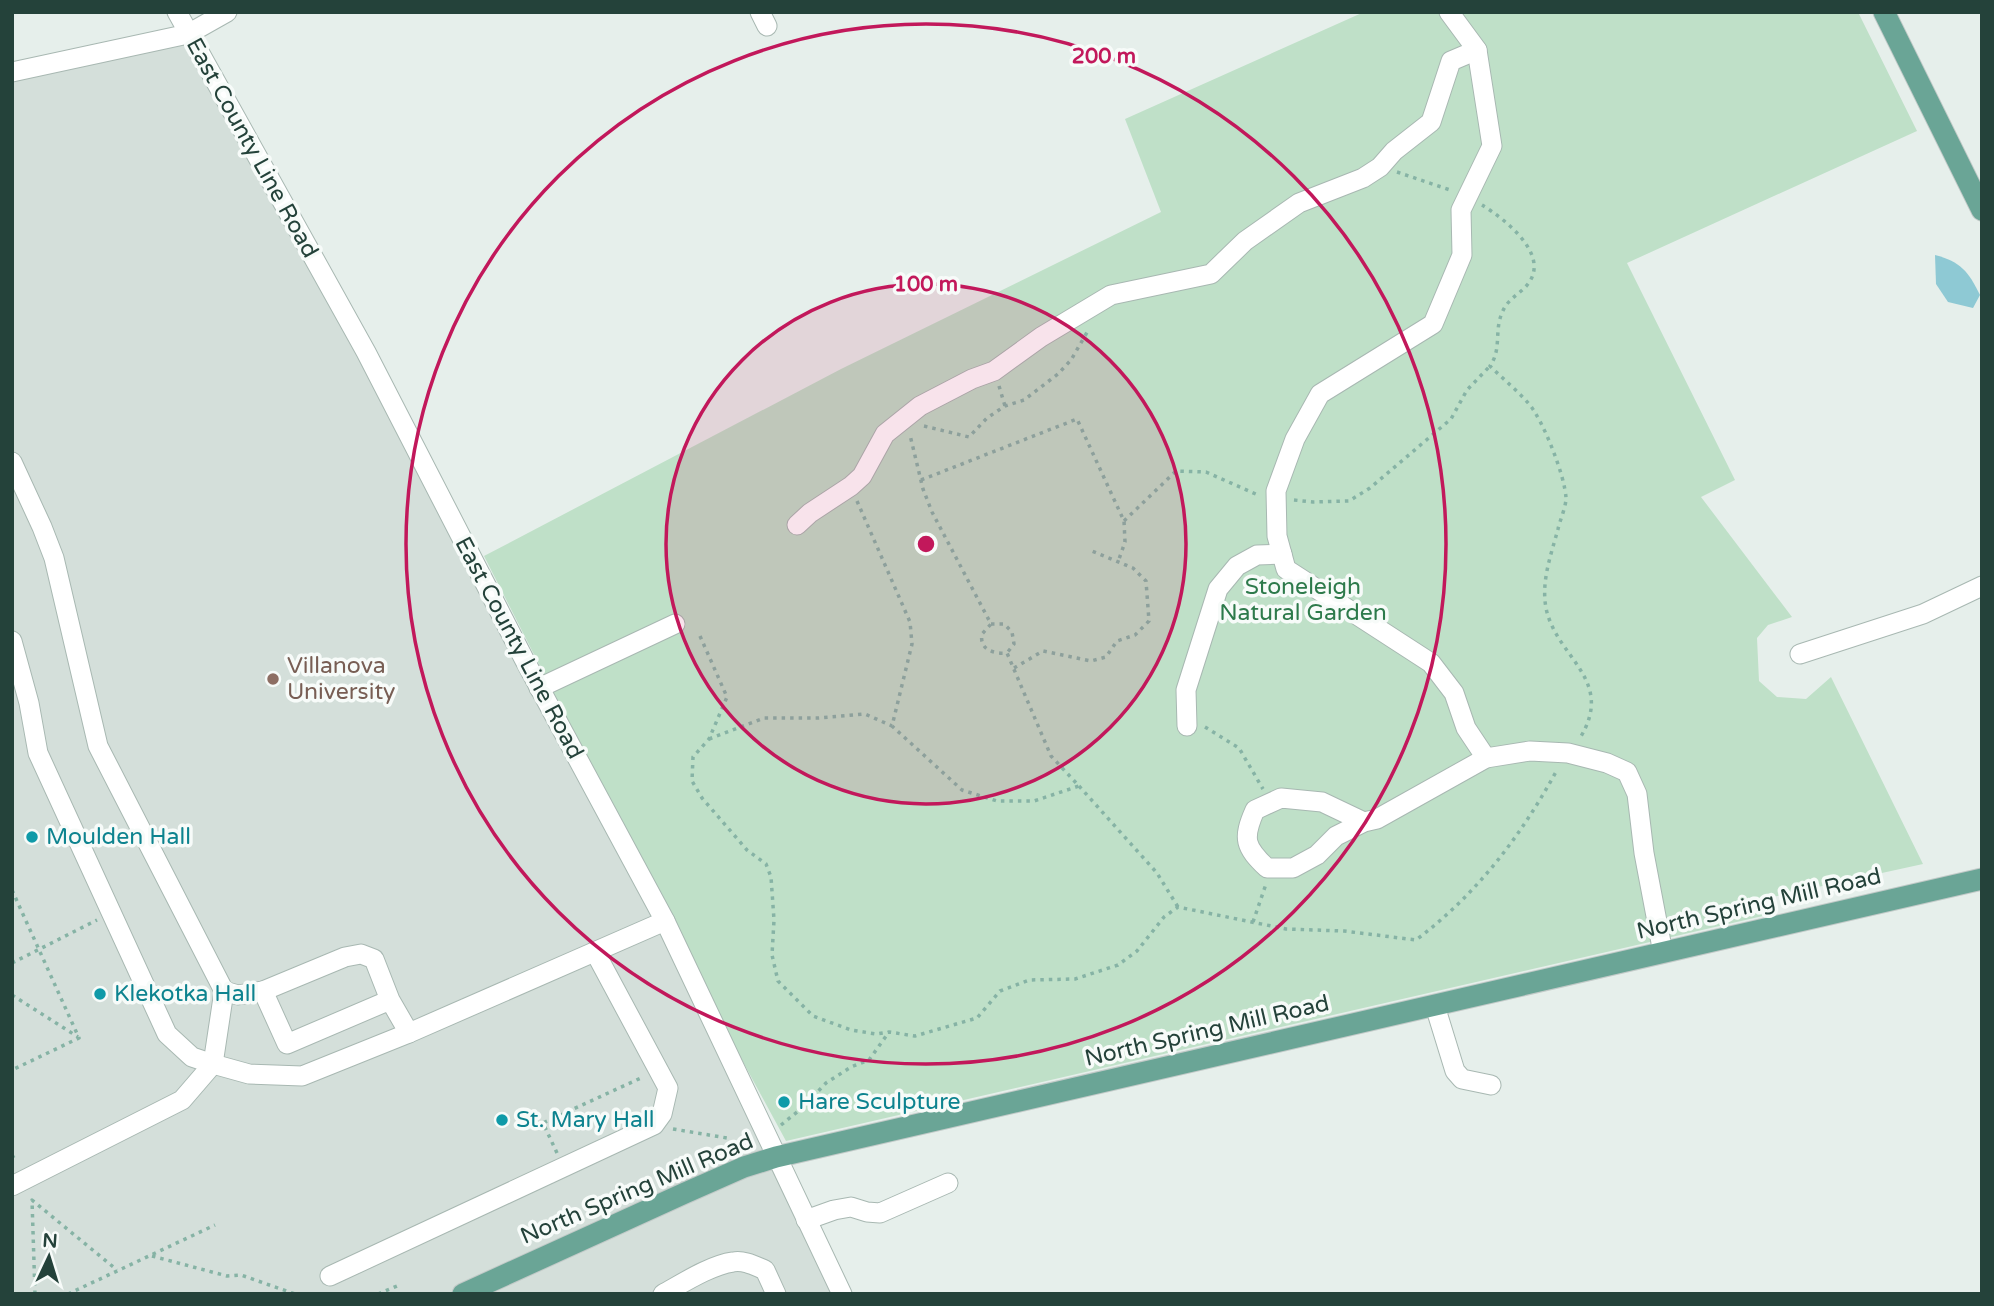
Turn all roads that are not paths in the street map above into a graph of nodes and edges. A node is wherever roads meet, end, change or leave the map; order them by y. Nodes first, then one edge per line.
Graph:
1 (177, 12) edge
2 (228, 12) edge
3 (1449, 12) edge
4 (1888, 14) edge
5 (188, 34) junction
6 (1477, 50) junction
7 (12, 72) edge
8 (1982, 210) edge
9 (12, 462) edge
10 (797, 525) dead end
11 (1282, 554) junction
12 (1982, 586) edge
13 (675, 624) dead end
14 (12, 641) edge
15 (1800, 654) dead end
16 (539, 688) junction
17 (1191, 724) road end
18 (1486, 758) junction
19 (1364, 822) junction
20 (1980, 884) edge
21 (665, 921) junction
22 (595, 952) junction
23 (1663, 954) junction
24 (224, 991) junction
25 (263, 991) junction
26 (390, 1000) junction
27 (1435, 1006) junction
28 (409, 1033) junction
29 (213, 1064) junction
30 (1490, 1085) dead end
31 (776, 1157) junction
32 (948, 1182) dead end
33 (12, 1186) edge
34 (806, 1220) junction
35 (330, 1276) dead end
36 (463, 1294) edge
37 (663, 1294) edge
38 (776, 1294) edge
39 (842, 1294) edge

1 - 5 street, East County Line Road
2 - 5 street
3 - 6 street
4 - 8 main road
5 - 7 street
5 - 16 street, East County Line Road
6 - 10 street
6 - 11 street
9 - 24 street
11 - 17 street
11 - 18 street
12 - 15 street
13 - 16 street
14 - 29 street
16 - 21 street, East County Line Road
18 - 19 street
18 - 23 street
19 - 19 street
20 - 23 main road, North Spring Mill Road
21 - 22 street
21 - 31 street, East County Line Road
22 - 28 street
22 - 35 street
23 - 27 main road, North Spring Mill Road
24 - 25 street
24 - 29 street
25 - 26 street
25 - 26 street
26 - 28 street
27 - 30 street
27 - 31 main road, North Spring Mill Road
28 - 29 street
29 - 33 street
31 - 34 street, East County Line Road
31 - 36 main road, North Spring Mill Road
32 - 34 street
34 - 39 street, East County Line Road
37 - 38 street

